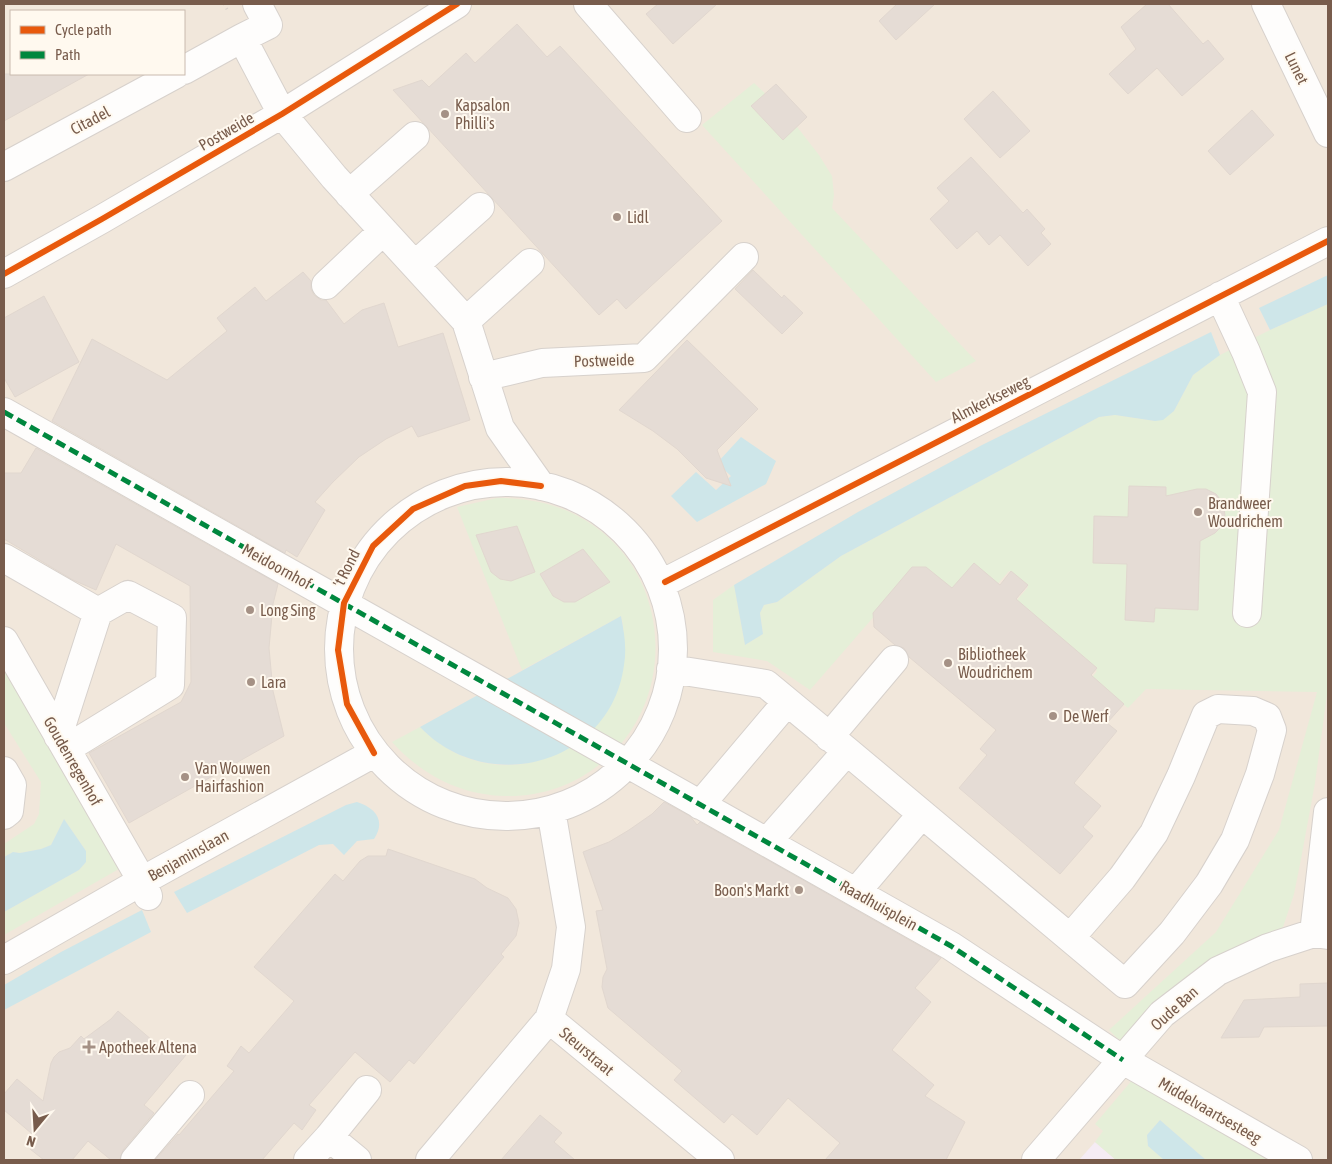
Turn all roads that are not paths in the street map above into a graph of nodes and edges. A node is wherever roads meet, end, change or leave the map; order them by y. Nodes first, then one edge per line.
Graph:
1 (257, 4) edge
2 (457, 4) edge
3 (588, 4) edge
4 (1266, 4) edge
5 (242, 38) junction
6 (185, 69) edge
7 (174, 75) edge
8 (282, 114) junction
9 (686, 118) dead end
10 (1328, 133) edge
11 (415, 136) dead end
12 (4, 167) edge
13 (349, 194) junction
14 (480, 207) dead end
15 (384, 231) junction
16 (1328, 241) edge
17 (744, 257) dead end
18 (530, 263) dead end
19 (415, 265) junction
20 (4, 274) edge
21 (326, 285) dead end
22 (1224, 304) junction
23 (466, 321) junction
24 (483, 377) junction
25 (4, 412) edge
26 (541, 486) junction
27 (4, 558) edge
28 (665, 582) junction
29 (344, 603) junction
30 (98, 612) junction
31 (1247, 613) dead end
32 (4, 641) edge
33 (894, 660) dead end
34 (671, 669) junction
35 (788, 702) junction
36 (62, 742) junction
37 (838, 744) junction
38 (374, 753) junction
39 (628, 764) junction
40 (4, 771) edge
41 (700, 805) junction
42 (551, 810) junction
43 (1328, 812) edge
44 (922, 814) junction
45 (4, 815) edge
46 (767, 842) junction
47 (145, 889) junction
48 (856, 892) junction
49 (1321, 934) edge
50 (1070, 938) junction
51 (4, 960) edge
52 (549, 1019) junction
53 (1123, 1060) junction
54 (367, 1090) dead end
55 (190, 1095) dead end
56 (329, 1137) junction
57 (135, 1160) edge
58 (308, 1160) edge
59 (357, 1160) edge
60 (430, 1160) edge
61 (720, 1160) edge
62 (1036, 1160) edge
63 (1298, 1160) edge

1 - 5 street
2 - 8 street, Postweide
3 - 9 street
4 - 10 street, Lunet
5 - 6 street
5 - 8 street
7 - 12 street, Citadel
8 - 13 street
8 - 20 street, Postweide
11 - 13 street
13 - 15 street
14 - 19 street
15 - 19 street
15 - 21 street
16 - 22 street, Almkerkseweg
17 - 24 street, Postweide
18 - 23 street
19 - 23 street
22 - 28 street, Almkerkseweg
22 - 31 street
23 - 24 street
24 - 26 street
25 - 29 street, Meidoornhof
26 - 28 street, 't Rond
26 - 29 street, 't Rond
27 - 30 street
28 - 34 street, 't Rond
29 - 38 street, 't Rond
29 - 39 street, Meidoornhof
30 - 36 street
30 - 36 street
32 - 36 street, Goudenregenhof
33 - 37 street
34 - 35 street
34 - 39 street, 't Rond
35 - 37 street
35 - 41 street
36 - 47 street, Goudenregenhof
37 - 44 street
37 - 46 street
38 - 42 street, 't Rond
38 - 47 street, Benjaminslaan
39 - 41 street, Raadhuisplein
39 - 42 street, 't Rond
40 - 45 street
41 - 46 street, Raadhuisplein
42 - 52 street, Steurstraat
43 - 49 street
44 - 48 street
44 - 50 street
46 - 48 street, Raadhuisplein
47 - 51 street, Benjaminslaan
48 - 53 street, Raadhuisplein
49 - 53 street, Oude Ban
50 - 50 street
52 - 60 street
52 - 61 street, Steurstraat
53 - 62 street, Oude Ban
53 - 63 street, Middelvaartsesteeg
54 - 56 street
55 - 57 street
56 - 58 street
56 - 59 street

